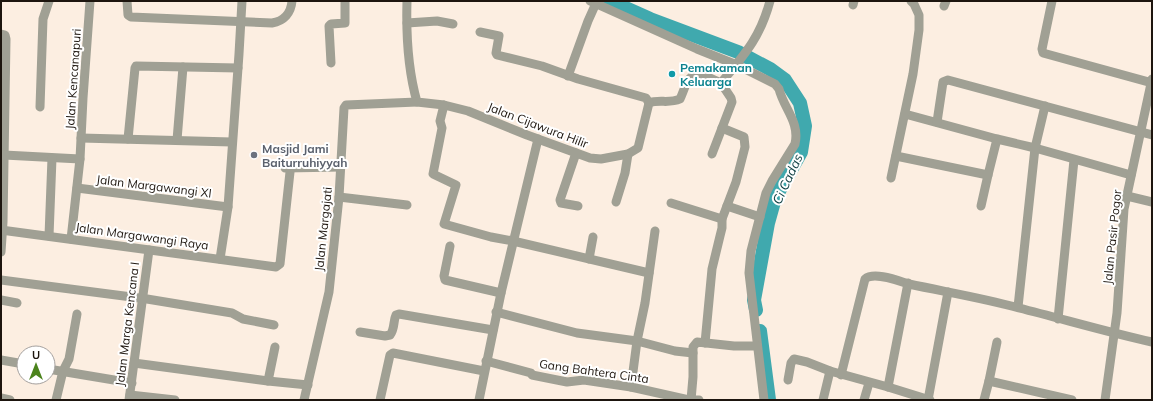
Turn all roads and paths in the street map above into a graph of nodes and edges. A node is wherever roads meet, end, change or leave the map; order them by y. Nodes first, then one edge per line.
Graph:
1 (49, 1) edge
2 (90, 1) edge
3 (127, 1) edge
4 (242, 1) edge
5 (292, 1) edge
6 (345, 1) edge
7 (407, 1) edge
8 (770, 1) edge
9 (912, 1) edge
10 (1052, 1) edge
11 (594, 2) edge
12 (240, 22) junction
13 (407, 23) junction
14 (454, 24) dead end
15 (480, 32) dead end
16 (3, 34) edge
17 (738, 63) junction
18 (331, 64) dead end
19 (183, 67) junction
20 (238, 68) junction
21 (568, 76) junction
22 (1152, 81) edge
23 (721, 83) junction
24 (417, 102) junction
25 (649, 103) junction
26 (444, 105) junction
27 (1045, 106) junction
28 (40, 107) dead end
29 (905, 114) junction
30 (937, 122) junction
31 (722, 128) junction
32 (1141, 132) junction
33 (1152, 135) edge
34 (81, 138) junction
35 (128, 139) junction
36 (538, 139) junction
37 (997, 139) junction
38 (177, 140) junction
39 (232, 142) junction
40 (1035, 148) junction
41 (576, 153) junction
42 (628, 154) junction
43 (712, 154) dead end
44 (4, 155) junction
45 (896, 156) junction
46 (52, 158) junction
47 (80, 159) junction
48 (1074, 160) junction
49 (341, 168) junction
50 (988, 175) junction
51 (1131, 175) junction
52 (891, 178) dead end
53 (77, 188) junction
54 (339, 196) junction
55 (1127, 196) junction
56 (616, 202) dead end
57 (671, 202) dead end
58 (1152, 202) edge
59 (407, 205) dead end
60 (578, 206) dead end
61 (727, 206) junction
62 (981, 206) dead end
63 (228, 207) junction
64 (760, 217) junction
65 (722, 219) junction
66 (2, 230) edge
67 (655, 230) dead end
68 (49, 236) junction
69 (593, 237) dead end
70 (71, 239) junction
71 (513, 241) junction
72 (450, 246) dead end
73 (149, 250) junction
74 (1, 252) edge
75 (220, 259) junction
76 (588, 259) junction
77 (649, 273) junction
78 (1, 280) edge
79 (908, 284) junction
80 (948, 292) junction
81 (501, 293) junction
82 (142, 299) junction
83 (1, 300) edge
84 (17, 303) dead end
85 (1018, 307) junction
86 (496, 312) junction
87 (77, 314) dead end
88 (1058, 319) junction
89 (274, 325) dead end
90 (493, 330) junction
91 (360, 332) dead end
92 (1114, 333) junction
93 (637, 341) junction
94 (997, 342) dead end
95 (1152, 342) edge
96 (705, 343) junction
97 (757, 346) junction
98 (275, 347) dead end
99 (694, 353) junction
100 (1, 360) edge
101 (134, 362) junction
102 (16, 363) edge
103 (485, 366) junction
104 (56, 370) edge
105 (63, 371) junction
106 (830, 371) junction
107 (841, 375) junction
108 (788, 380) dead end
109 (268, 381) junction
110 (989, 381) junction
111 (132, 383) junction
112 (869, 383) junction
113 (308, 385) junction
114 (631, 387) junction
115 (888, 387) junction
116 (130, 397) edge
117 (909, 397) edge
118 (1, 398) edge
119 (10, 400) edge
120 (56, 400) edge
121 (175, 400) edge
122 (304, 400) edge
123 (380, 400) edge
124 (479, 400) edge
125 (691, 400) edge
126 (699, 400) edge
127 (764, 400) edge
128 (823, 400) edge
129 (864, 400) edge
130 (929, 400) edge
131 (984, 400) edge
132 (1072, 400) edge
133 (1106, 400) edge

1 - 28 street
2 - 34 street, Jalan Kencanapuri
3 - 12 street
4 - 12 street
5 - 12 street
6 - 18 street
7 - 13 street
8 - 17 street
9 - 29 street
10 - 22 street
11 - 17 street
11 - 21 street
12 - 20 street
13 - 14 street
13 - 24 street
15 - 21 street
16 - 44 street
17 - 23 street
17 - 64 street
19 - 20 street
19 - 35 street
19 - 38 street
20 - 39 street
21 - 25 street
22 - 32 street, Jalan Pasir Pogor
23 - 25 street
23 - 31 street
24 - 26 street, Jalan Cijawura Hilir
24 - 49 street, Jalan Margajati
25 - 42 street
26 - 36 street, Jalan Cijawura Hilir
26 - 71 street
27 - 30 street
27 - 32 street
27 - 40 street
29 - 30 street
29 - 45 street
30 - 37 street
31 - 43 street
31 - 61 street
32 - 33 street
32 - 51 street, Jalan Pasir Pogor
34 - 35 street
34 - 47 street, Jalan Kencanapuri
35 - 38 street
36 - 41 street, Jalan Cijawura Hilir
36 - 71 street
37 - 40 street
37 - 50 street
38 - 39 street
39 - 63 street
40 - 48 street
40 - 85 street
41 - 42 street, Jalan Cijawura Hilir
41 - 60 street
42 - 56 street
44 - 46 street
44 - 66 street
45 - 50 street
45 - 52 street
46 - 47 street
46 - 68 street
47 - 53 street, Jalan Kencanapuri
48 - 51 street
48 - 88 street
49 - 54 street, Jalan Margajati
49 - 75 street, Jalan Margawangi Raya
50 - 62 street
51 - 55 street, Jalan Pasir Pogor
53 - 63 street, Jalan Margawangi XI
53 - 70 street, Jalan Kencanapuri
54 - 59 street
54 - 113 street, Jalan Margajati
55 - 58 street
55 - 92 street, Jalan Pasir Pogor
57 - 65 street
61 - 64 street
61 - 65 street
63 - 75 street
64 - 97 street
65 - 96 street
66 - 68 street, Jalan Margawangi Raya
66 - 74 street
67 - 77 street
68 - 70 street, Jalan Margawangi Raya
69 - 76 street
70 - 73 street, Jalan Margawangi Raya
71 - 76 street
71 - 81 street
72 - 81 street
73 - 75 street, Jalan Margawangi Raya
73 - 82 street, Jalan Marga Kencana I
76 - 77 street
77 - 93 street
78 - 82 street
79 - 80 street
79 - 107 street
79 - 115 street
80 - 85 street
80 - 130 street
81 - 86 street
82 - 89 street
82 - 101 street, Jalan Marga Kencana I
83 - 84 street
85 - 88 street
86 - 90 street
86 - 93 street
87 - 105 street
88 - 92 street
90 - 91 street
90 - 103 street
92 - 95 street
92 - 133 street, Jalan Pasir Pogor
93 - 99 street
93 - 114 street
94 - 110 street
96 - 97 street
96 - 99 street
97 - 127 street
98 - 109 street
99 - 125 street
100 - 102 street
101 - 109 street
101 - 111 street, Jalan Marga Kencana I
103 - 114 street, Gang Bahtera Cinta
103 - 123 street, Gang Bahtera Cinta
103 - 124 street
104 - 105 street
105 - 111 street
105 - 120 street
106 - 107 street
106 - 108 street
106 - 128 street
107 - 112 street
109 - 113 street
110 - 131 street
110 - 132 street
111 - 116 street, Jalan Marga Kencana I
112 - 115 street
112 - 129 street
113 - 122 street, Jalan Margajati
114 - 125 street, Gang Bahtera Cinta
115 - 117 street
116 - 121 street
117 - 130 street
118 - 119 street
125 - 126 street, Gang Bahtera Cinta

